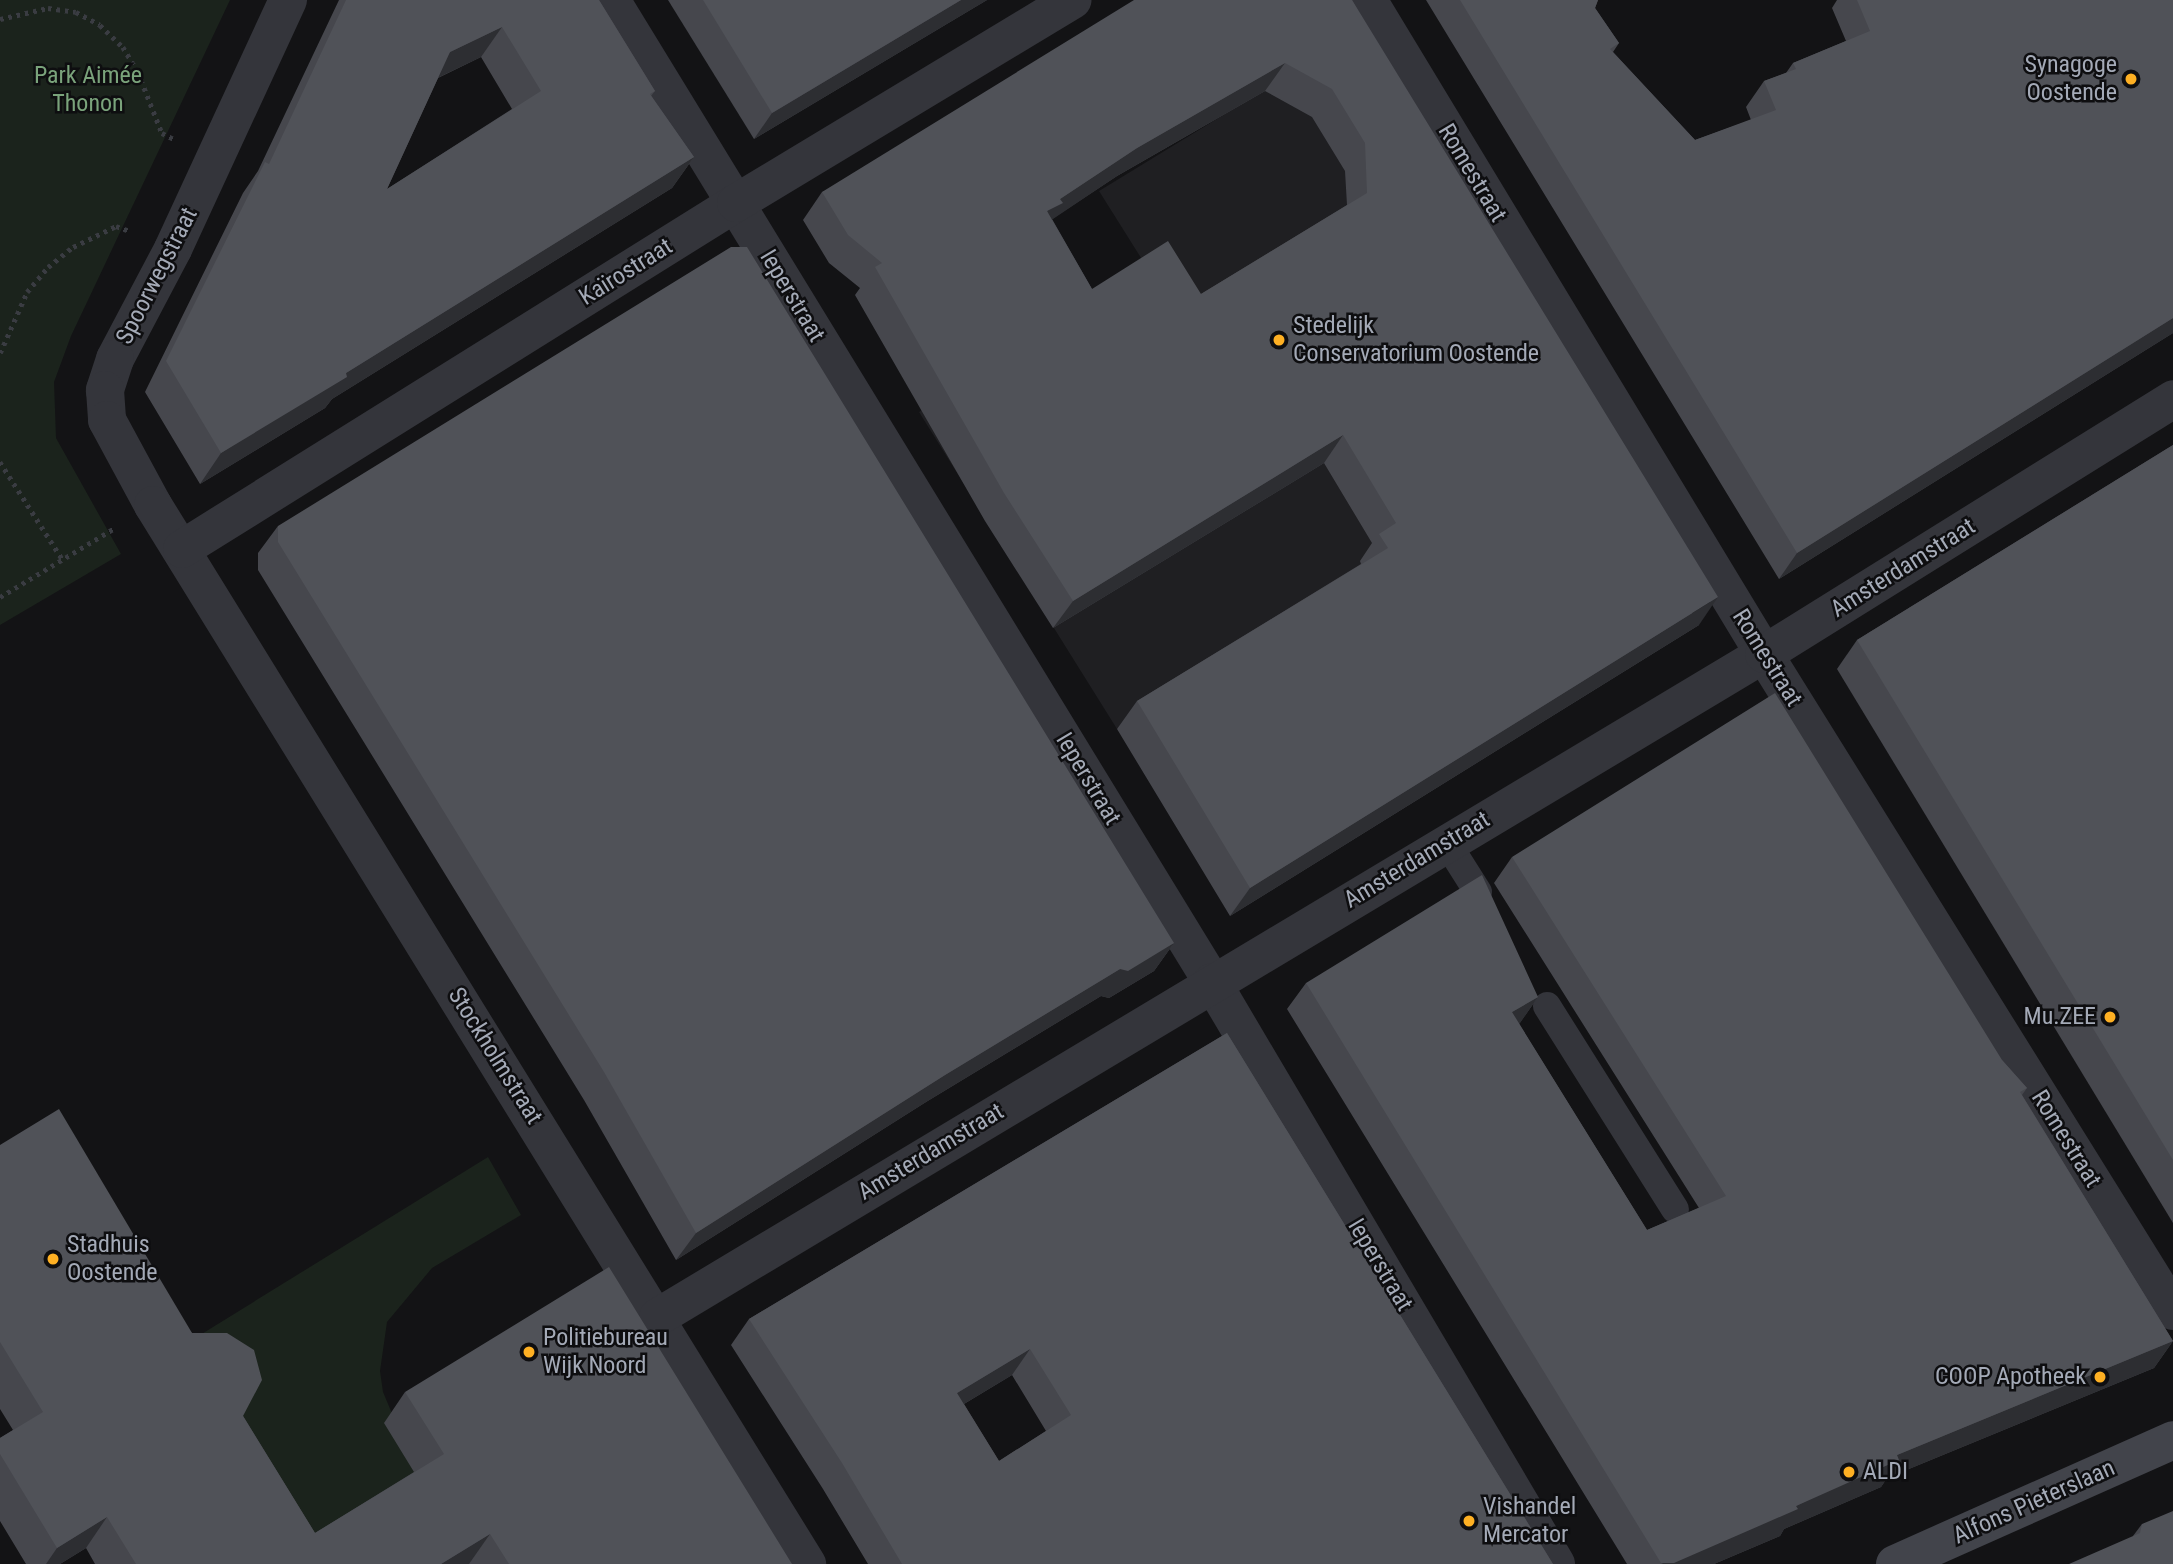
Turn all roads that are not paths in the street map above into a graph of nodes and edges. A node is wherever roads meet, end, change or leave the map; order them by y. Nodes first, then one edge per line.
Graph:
1 (288, 0) edge
2 (611, 0) edge
3 (1072, 0) edge
4 (1368, 0) edge
5 (736, 203) junction
6 (2173, 399) edge
7 (182, 549) junction
8 (1764, 654) junction
9 (1447, 843) junction
10 (1478, 892) edge
11 (1212, 982) junction
12 (1547, 1006) dead end
13 (1675, 1209) dead end
14 (2173, 1311) edge
15 (658, 1317) junction
16 (2173, 1440) edge
17 (807, 1564) edge
18 (1556, 1564) edge
19 (1895, 1564) edge

1 - 7 street, Spoorwegstraat
2 - 5 street, Ieperstraat
3 - 5 street, Kaïrostraat
4 - 8 street, Romestraat
5 - 7 street, Kaïrostraat
5 - 11 street, Ieperstraat
6 - 8 street, Amsterdamstraat
7 - 15 street, Stockholmstraat
8 - 9 street, Amsterdamstraat
8 - 14 street, Romestraat
9 - 10 lane
9 - 11 street, Amsterdamstraat
11 - 15 street, Amsterdamstraat
11 - 18 street, Ieperstraat
12 - 13 lane
15 - 17 street, Stockholmstraat
16 - 19 street, Alfons Pieterslaan

